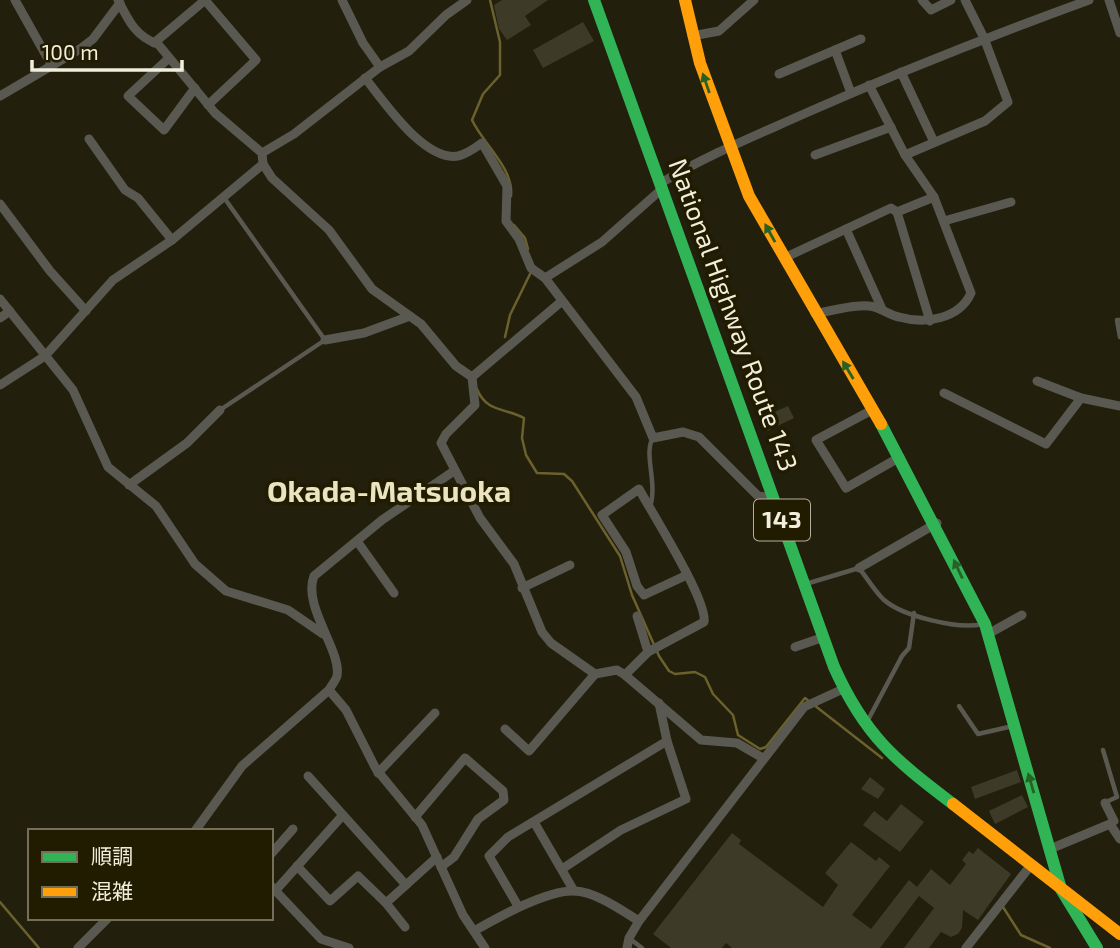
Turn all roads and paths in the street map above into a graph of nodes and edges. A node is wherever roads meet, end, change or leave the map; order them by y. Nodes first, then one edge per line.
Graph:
1 (15, 0) edge
2 (205, 0) edge
3 (342, 0) edge
4 (467, 0) edge
5 (594, 0) edge
6 (685, 0) edge
7 (754, 0) edge
8 (922, 0) edge
9 (951, 0) edge
10 (965, 0) edge
11 (1088, 0) edge
12 (1109, 0) edge
13 (119, 2) edge
14 (1120, 33) edge
15 (692, 36) junction
16 (984, 38) junction
17 (861, 39) dead end
18 (154, 43) junction
19 (835, 50) junction
20 (169, 58) junction
21 (52, 66) junction
22 (380, 67) junction
23 (901, 72) junction
24 (779, 74) dead end
25 (365, 78) junction
26 (869, 85) junction
27 (195, 89) junction
28 (851, 93) junction
29 (0, 96) edge
30 (208, 105) junction
31 (891, 127) junction
32 (89, 139) dead end
33 (934, 142) junction
34 (729, 147) junction
35 (262, 153) junction
36 (815, 155) dead end
37 (905, 155) junction
38 (263, 164) junction
39 (662, 185) junction
40 (934, 197) junction
41 (225, 199) junction
42 (1011, 202) dead end
43 (0, 204) edge
44 (897, 212) junction
45 (944, 221) junction
46 (846, 229) junction
47 (172, 240) junction
48 (784, 258) junction
49 (545, 278) junction
50 (0, 299) edge
51 (562, 301) junction
52 (882, 309) junction
53 (10, 311) junction
54 (86, 311) junction
55 (815, 314) junction
56 (410, 316) junction
57 (0, 318) edge
58 (1120, 320) edge
59 (930, 321) junction
60 (1120, 337) edge
61 (325, 340) junction
62 (45, 356) junction
63 (472, 377) junction
64 (1037, 381) dead end
65 (0, 386) edge
66 (944, 393) dead end
67 (1081, 398) junction
68 (1120, 406) edge
69 (220, 410) joint
70 (872, 410) junction
71 (653, 438) junction
72 (900, 457) junction
73 (454, 471) junction
74 (129, 485) junction
75 (774, 498) junction
76 (650, 508) junction
77 (937, 523) junction
78 (357, 541) junction
79 (569, 565) dead end
80 (859, 568) junction
81 (687, 575) junction
82 (805, 584) junction
83 (522, 588) junction
84 (394, 593) dead end
85 (914, 613) junction
86 (1021, 615) dead end
87 (637, 617) dead end
88 (986, 629) junction
89 (323, 634) junction
90 (824, 638) junction
91 (795, 647) dead end
92 (652, 650) junction
93 (595, 674) junction
94 (625, 675) junction
95 (843, 689) junction
96 (329, 690) junction
97 (659, 701) junction
98 (959, 706) dead end
99 (435, 713) dead end
100 (1014, 726) junction
101 (864, 727) junction
102 (505, 729) dead end
103 (667, 741) junction
104 (1103, 750) dead end
105 (763, 758) junction
106 (378, 773) junction
107 (308, 776) dead end
108 (1105, 803) joint
109 (342, 816) junction
110 (415, 817) junction
111 (534, 822) junction
112 (1110, 824) junction
113 (199, 829) edge
114 (293, 829) dead end
115 (1120, 839) edge
116 (1050, 849) junction
117 (273, 852) edge
118 (437, 857) junction
119 (1031, 865) junction
120 (297, 866) junction
121 (441, 867) junction
122 (562, 869) junction
123 (406, 885) junction
124 (274, 888) edge
125 (1062, 889) junction
126 (574, 891) junction
127 (386, 903) junction
128 (518, 906) junction
129 (106, 920) edge
130 (639, 920) junction
131 (405, 927) dead end
132 (474, 931) junction
133 (1120, 934) edge
134 (628, 943) edge
135 (78, 948) edge
136 (349, 948) edge
137 (485, 948) edge
138 (642, 948) edge
139 (966, 948) edge
140 (1097, 948) edge

1 - 21 street
2 - 18 street
2 - 30 street
3 - 22 street
4 - 22 street
5 - 39 main road, National Highway Route 143 / 143
6 - 15 main road
7 - 15 street
8 - 9 street
10 - 16 street
11 - 16 street
12 - 14 street
13 - 18 street
13 - 21 street
34 -> 15 main road
16 - 23 street
16 - 33 street
17 - 19 street
18 - 20 street
19 - 24 street
19 - 28 street
20 - 27 street
20 - 27 street
21 - 29 street
22 - 25 street
23 - 26 street
23 - 33 street
25 - 35 street
25 - 49 street
26 - 28 street
26 - 31 street
27 - 30 street
28 - 34 street
30 - 35 street
31 - 36 street
31 - 37 street
32 - 47 street
33 - 37 street
34 - 39 street
48 -> 34 main road
35 - 38 street
37 - 40 street
38 - 41 street
38 - 56 street
39 - 49 street
39 - 75 main road, National Highway Route 143 / 143
40 - 44 street
40 - 45 street
41 - 47 street
41 - 61 lane
42 - 45 street
43 - 54 street
44 - 46 street
44 - 59 street
45 - 59 street
46 - 48 street
46 - 52 street
47 - 54 street
48 - 55 main road
49 - 51 street
50 - 53 street
51 - 63 street
51 - 71 street
52 - 55 street
52 - 59 street
53 - 57 street
53 - 62 street
54 - 62 street
70 -> 55 main road
56 - 61 street
56 - 63 street
58 - 60 lane
61 - 69 lane
62 - 65 street
62 - 74 street
63 - 73 street
64 - 67 street
66 - 67 street
67 - 68 street
69 - 74 street
70 - 72 main road
70 - 72 street
71 - 75 street
71 - 76 lane
72 - 77 main road
73 - 78 street
73 - 83 street
74 - 89 street
75 - 82 main road, National Highway Route 143 / 143
76 - 81 street
76 - 81 street
77 - 80 street
88 -> 77 main road
78 - 84 street
78 - 89 street
79 - 83 street
80 - 82 lane
80 - 85 lane
81 - 92 street
82 - 90 main road, National Highway Route 143 / 143
83 - 93 street
85 - 88 lane
85 - 101 lane
86 - 88 street
87 - 92 street
88 - 100 main road
89 - 96 street
90 - 91 street
90 - 95 main road, National Highway Route 143 / 143
92 - 94 street
93 - 94 street
93 - 102 street
94 - 97 street
95 - 101 main road, National Highway Route 143 / 143
95 - 105 street
96 - 106 street
96 - 113 street
97 - 103 street
97 - 105 street
98 - 100 lane
99 - 106 street
116 -> 100 main road
101 - 119 main road, National Highway Route 143 / 143
103 - 111 street
103 - 122 street
104 - 108 lane
105 - 130 street
106 - 110 street
107 - 109 street
108 - 112 street
109 - 120 street
109 - 123 street
110 - 118 street
110 - 121 street
111 - 122 street
111 - 128 street
112 - 115 street
112 - 116 street
114 - 117 street
116 - 125 main road
118 - 121 street
118 - 123 street
119 - 125 main road, National Highway Route 143 / 143
119 - 139 street
120 - 124 street
120 - 127 street
121 - 132 street
122 - 126 street
123 - 127 street
124 - 136 street
125 - 133 main road, National Highway Route 143 / 143
125 - 140 main road
126 - 128 street
126 - 130 street
127 - 131 street
128 - 132 street
129 - 135 street
130 - 134 street
132 - 137 street
134 - 138 lane

